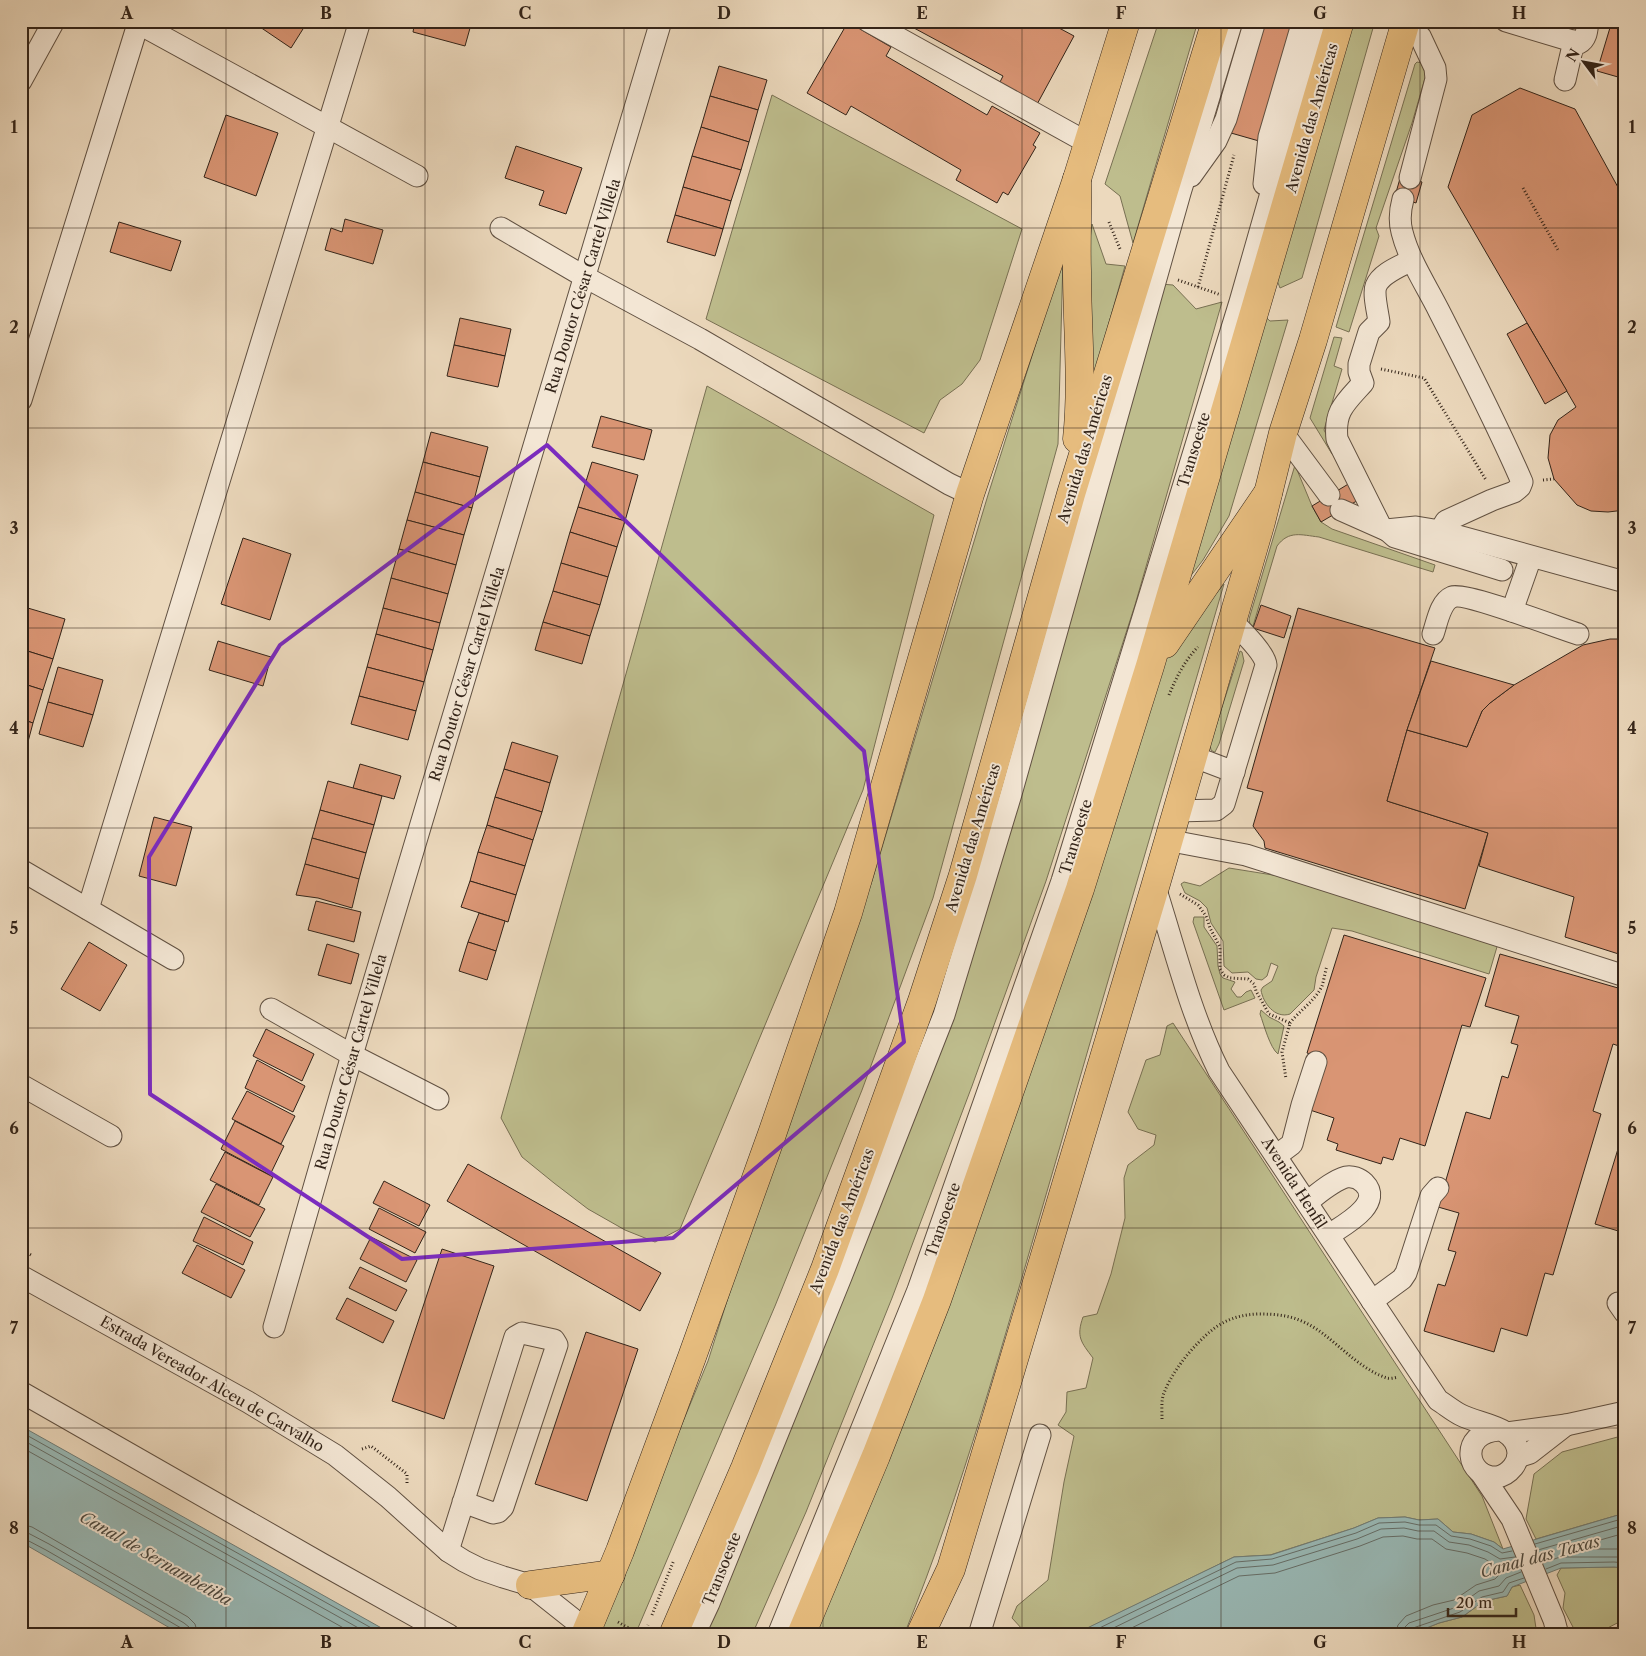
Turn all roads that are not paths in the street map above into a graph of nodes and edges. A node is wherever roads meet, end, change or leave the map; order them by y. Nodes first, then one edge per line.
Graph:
1 (54, 21) edge
2 (360, 21) edge
3 (661, 21) edge
4 (868, 21) edge
5 (1126, 21) edge
6 (1216, 21) edge
7 (1232, 21) edge
8 (1255, 21) edge
9 (1304, 21) edge
10 (1320, 21) edge
11 (1340, 21) edge
12 (1506, 21) edge
13 (1588, 21) edge
14 (136, 23) edge
15 (1412, 28) edge
16 (1574, 41) junction
17 (1565, 80) dead end
18 (21, 81) edge
19 (328, 126) junction
20 (1088, 143) junction
21 (417, 176) dead end
22 (1410, 178) dead end
23 (1077, 179) junction
24 (1180, 193) junction
25 (1403, 199) dead end
26 (501, 228) dead end
27 (1260, 234) junction
28 (1412, 260) junction
29 (585, 277) junction
30 (21, 400) edge
31 (1283, 433) junction
32 (1344, 452) junction
33 (1268, 493) junction
34 (970, 494) junction
35 (1071, 494) junction
36 (1330, 495) junction
37 (1384, 529) junction
38 (1440, 530) junction
39 (1531, 557) junction
40 (1502, 570) dead end
41 (1625, 582) edge
42 (1512, 611) junction
43 (1232, 621) junction
44 (1433, 634) dead end
45 (1578, 634) dead end
46 (1150, 666) junction
47 (1192, 756) junction
48 (1234, 772) junction
49 (1177, 811) junction
50 (1169, 839) junction
51 (21, 870) edge
52 (1164, 889) junction
53 (88, 909) junction
54 (174, 959) dead end
55 (1625, 976) edge
56 (271, 1009) dead end
57 (352, 1055) junction
58 (1316, 1062) dead end
59 (21, 1085) edge
60 (438, 1099) dead end
61 (111, 1136) dead end
62 (1276, 1156) junction
63 (1438, 1188) dead end
64 (1306, 1202) junction
65 (1328, 1235) junction
66 (21, 1276) edge
67 (1372, 1301) junction
68 (274, 1327) dead end
69 (21, 1392) edge
70 (1625, 1412) edge
71 (1566, 1425) junction
72 (1503, 1432) junction
73 (1040, 1435) dead end
74 (1516, 1461) junction
75 (1480, 1473) junction
76 (463, 1502) junction
77 (1512, 1519) junction
78 (448, 1551) junction
79 (610, 1574) junction
80 (530, 1585) junction
81 (702, 1594) junction
82 (1560, 1630) edge
83 (588, 1633) edge
84 (449, 1635) edge
85 (673, 1635) edge
86 (694, 1635) edge
87 (778, 1635) edge
88 (802, 1635) edge
89 (920, 1635) edge
90 (979, 1635) edge

1 - 18 street
2 - 19 street
3 - 29 street, Rua Doutor César Cartel Villela
4 - 20 street
5 - 20 main road
6 - 35 main road, Avenida das Américas
7 - 24 street, Transoeste
8 - 24 street
9 - 27 street
10 - 27 street, Transoeste
11 - 46 main road, Avenida das Américas
12 - 16 street
13 - 16 street
14 - 19 street
14 - 30 street
15 - 22 street
15 - 31 main road
16 - 17 street
19 - 21 street
19 - 53 street
20 - 23 main road
23 - 34 main road
23 - 35 main road
24 - 81 street, Transoeste
25 - 28 street
26 - 29 street
27 - 87 street, Transoeste
28 - 32 street
28 - 38 street
29 - 34 street
29 - 57 street, Rua Doutor César Cartel Villela
31 - 33 main road
31 - 36 street
32 - 36 street
32 - 37 street
33 - 43 main road
33 - 46 main road
34 - 79 main road
35 - 81 main road, Avenida das Américas
36 - 37 street
37 - 38 street
37 - 40 street
38 - 39 street
39 - 41 street
39 - 42 street
42 - 44 street
42 - 45 street
43 - 47 main road
43 - 48 street
46 - 88 main road, Avenida das Américas
47 - 48 street
47 - 49 main road
48 - 49 street
49 - 50 main road
50 - 52 main road
50 - 55 street
51 - 53 street
52 - 62 street, Avenida Henfil
52 - 89 main road
53 - 54 street
56 - 57 street
57 - 60 street
57 - 68 street, Rua Doutor César Cartel Villela
58 - 62 street
59 - 61 street
62 - 64 street, Avenida Henfil
63 - 67 street
64 - 65 street, Avenida Henfil
64 - 65 street
65 - 67 street, Avenida Henfil
66 - 78 street, Estrada Vereador Alceu de Carvalho
67 - 72 street, Avenida Henfil
69 - 84 street
70 - 71 street, Avenida Henfil
71 - 72 street, Avenida Henfil
71 - 74 street, Avenida Henfil
72 - 74 street
72 - 75 street
73 - 90 street
74 - 75 street
74 - 77 street
75 - 77 street
76 - 76 street
76 - 78 street
77 - 82 street
78 - 80 street, Estrada Vereador Alceu de Carvalho
79 - 80 main road
79 - 83 main road
80 - 83 street, Estrada Vereador Alceu de Carvalho
81 - 85 main road, Avenida das Américas
81 - 86 street, Transoeste

